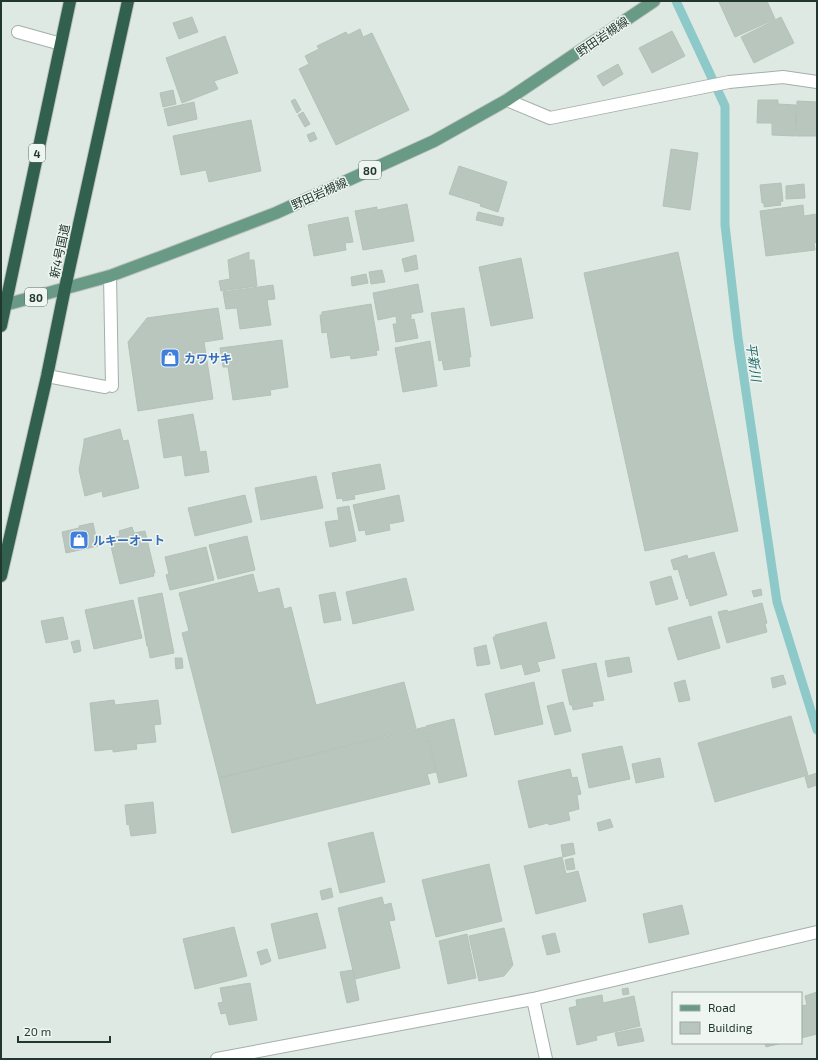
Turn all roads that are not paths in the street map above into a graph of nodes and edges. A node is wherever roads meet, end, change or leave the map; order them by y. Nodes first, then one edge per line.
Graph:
1 (70, 1) edge
2 (128, 1) edge
3 (652, 2) edge
4 (18, 32) dead end
5 (61, 44) junction
6 (817, 82) edge
7 (507, 100) junction
8 (110, 276) junction
9 (65, 288) junction
10 (3, 306) edge
11 (1, 326) edge
12 (47, 376) junction
13 (1, 576) edge
14 (817, 932) edge
15 (533, 999) junction
16 (217, 1059) edge
17 (546, 1059) edge

1 - 5 highway, 4
2 - 9 highway, 新4号国道
3 - 7 main road, 野田岩槻線 / 80
4 - 5 street
5 - 10 highway, 4
6 - 7 street
7 - 8 main road, 野田岩槻線 / 80
8 - 9 main road, 野田岩槻線 / 80
8 - 12 street
9 - 10 main road, 野田岩槻線 / 80
9 - 12 highway, 新4号国道
10 - 11 highway, 4
12 - 13 highway, 新4号国道
14 - 15 street
15 - 16 street
15 - 17 street

